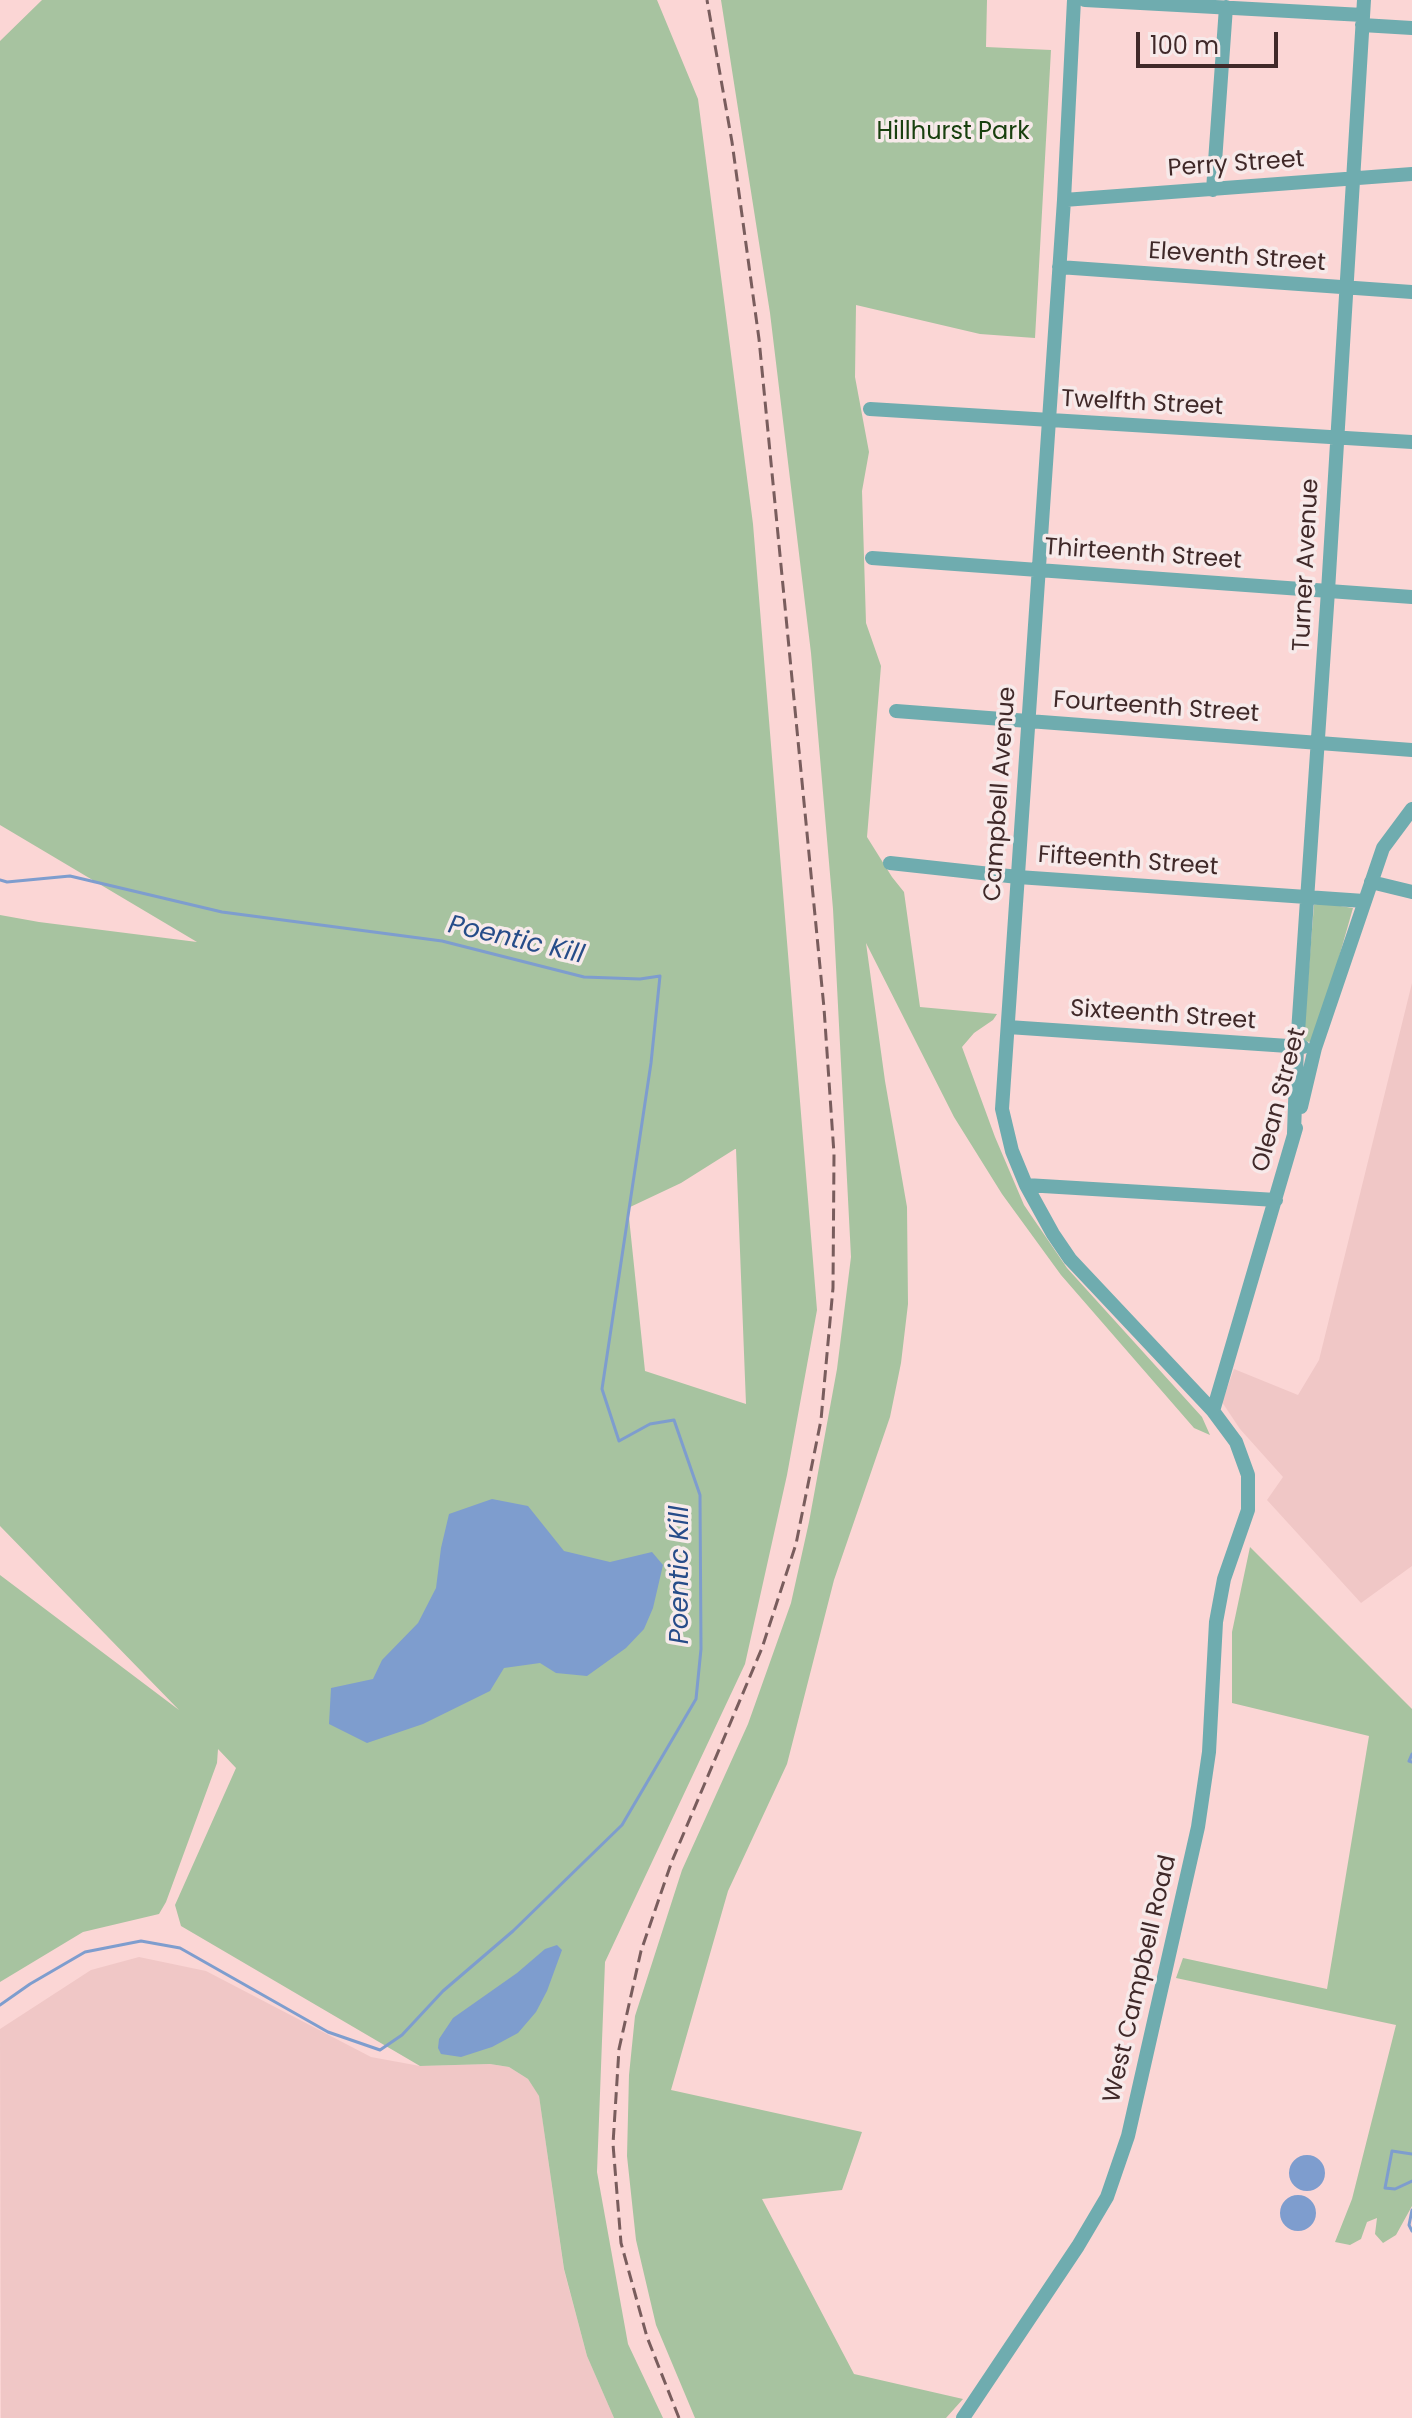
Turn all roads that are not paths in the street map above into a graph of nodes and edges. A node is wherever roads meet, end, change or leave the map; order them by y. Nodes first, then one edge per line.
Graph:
1 (1074, 0) edge
2 (1085, 0) edge
3 (1226, 7) junction
4 (1363, 13) edge
5 (1412, 28) edge
6 (1412, 174) edge
7 (1353, 178) junction
8 (1213, 190) junction
9 (1064, 200) junction
10 (1059, 267) junction
11 (1346, 287) junction
12 (1412, 292) edge
13 (870, 409) dead end
14 (1050, 421) junction
15 (1336, 436) junction
16 (1412, 442) edge
17 (872, 558) dead end
18 (1039, 570) junction
19 (1328, 591) junction
20 (1412, 597) edge
21 (896, 711) dead end
22 (1027, 721) junction
23 (1317, 741) junction
24 (1412, 750) edge
25 (1412, 809) edge
26 (890, 863) dead end
27 (1018, 877) junction
28 (1371, 882) junction
29 (1412, 892) edge
30 (1306, 895) junction
31 (1364, 901) junction
32 (1008, 1027) junction
33 (1297, 1047) junction
34 (1315, 1048) junction
35 (1294, 1133) junction
36 (1026, 1185) junction
37 (1276, 1200) junction
38 (1213, 1411) junction
39 (1248, 1510) joint
40 (963, 2418) edge

1 - 9 street, Campbell Avenue
2 - 3 street
3 - 4 street
3 - 8 street
4 - 5 street
4 - 7 street, Turner Avenue
6 - 7 street, Perry Street
7 - 8 street, Perry Street
7 - 11 street, Turner Avenue
8 - 9 street, Perry Street
9 - 10 street, Campbell Avenue
10 - 11 street, Eleventh Street
10 - 14 street, Campbell Avenue
11 - 12 street, Eleventh Street
11 - 15 street, Turner Avenue
13 - 14 street, Twelfth Street
14 - 15 street, Twelfth Street
14 - 18 street, Campbell Avenue
15 - 16 street, Twelfth Street
15 - 19 street, Turner Avenue
17 - 18 street, Thirteenth Street
18 - 19 street, Thirteenth Street
18 - 22 street, Campbell Avenue
19 - 20 street, Thirteenth Street
19 - 23 street, Turner Avenue
21 - 22 street, Fourteenth Street
22 - 23 street, Fourteenth Street
22 - 27 street, Campbell Avenue
23 - 24 street, Fourteenth Street
23 - 30 street, Turner Avenue
25 - 28 street, Olean Street
26 - 27 street, Fifteenth Street
27 - 30 street, Fifteenth Street
27 - 32 street, Campbell Avenue
28 - 29 street
28 - 31 street, Olean Street
30 - 31 street, Fifteenth Street
30 - 33 street, Turner Avenue
31 - 34 street, Olean Street
32 - 33 street, Sixteenth Street
32 - 36 street, Campbell Avenue
33 - 34 street, Sixteenth Street
33 - 35 street, Turner Avenue
34 - 35 street, Olean Street
35 - 37 street, Olean Street
36 - 37 street
36 - 38 street, Campbell Avenue
37 - 38 street, Olean Street
38 - 39 street, Campbell Avenue
39 - 40 street, West Campbell Road

